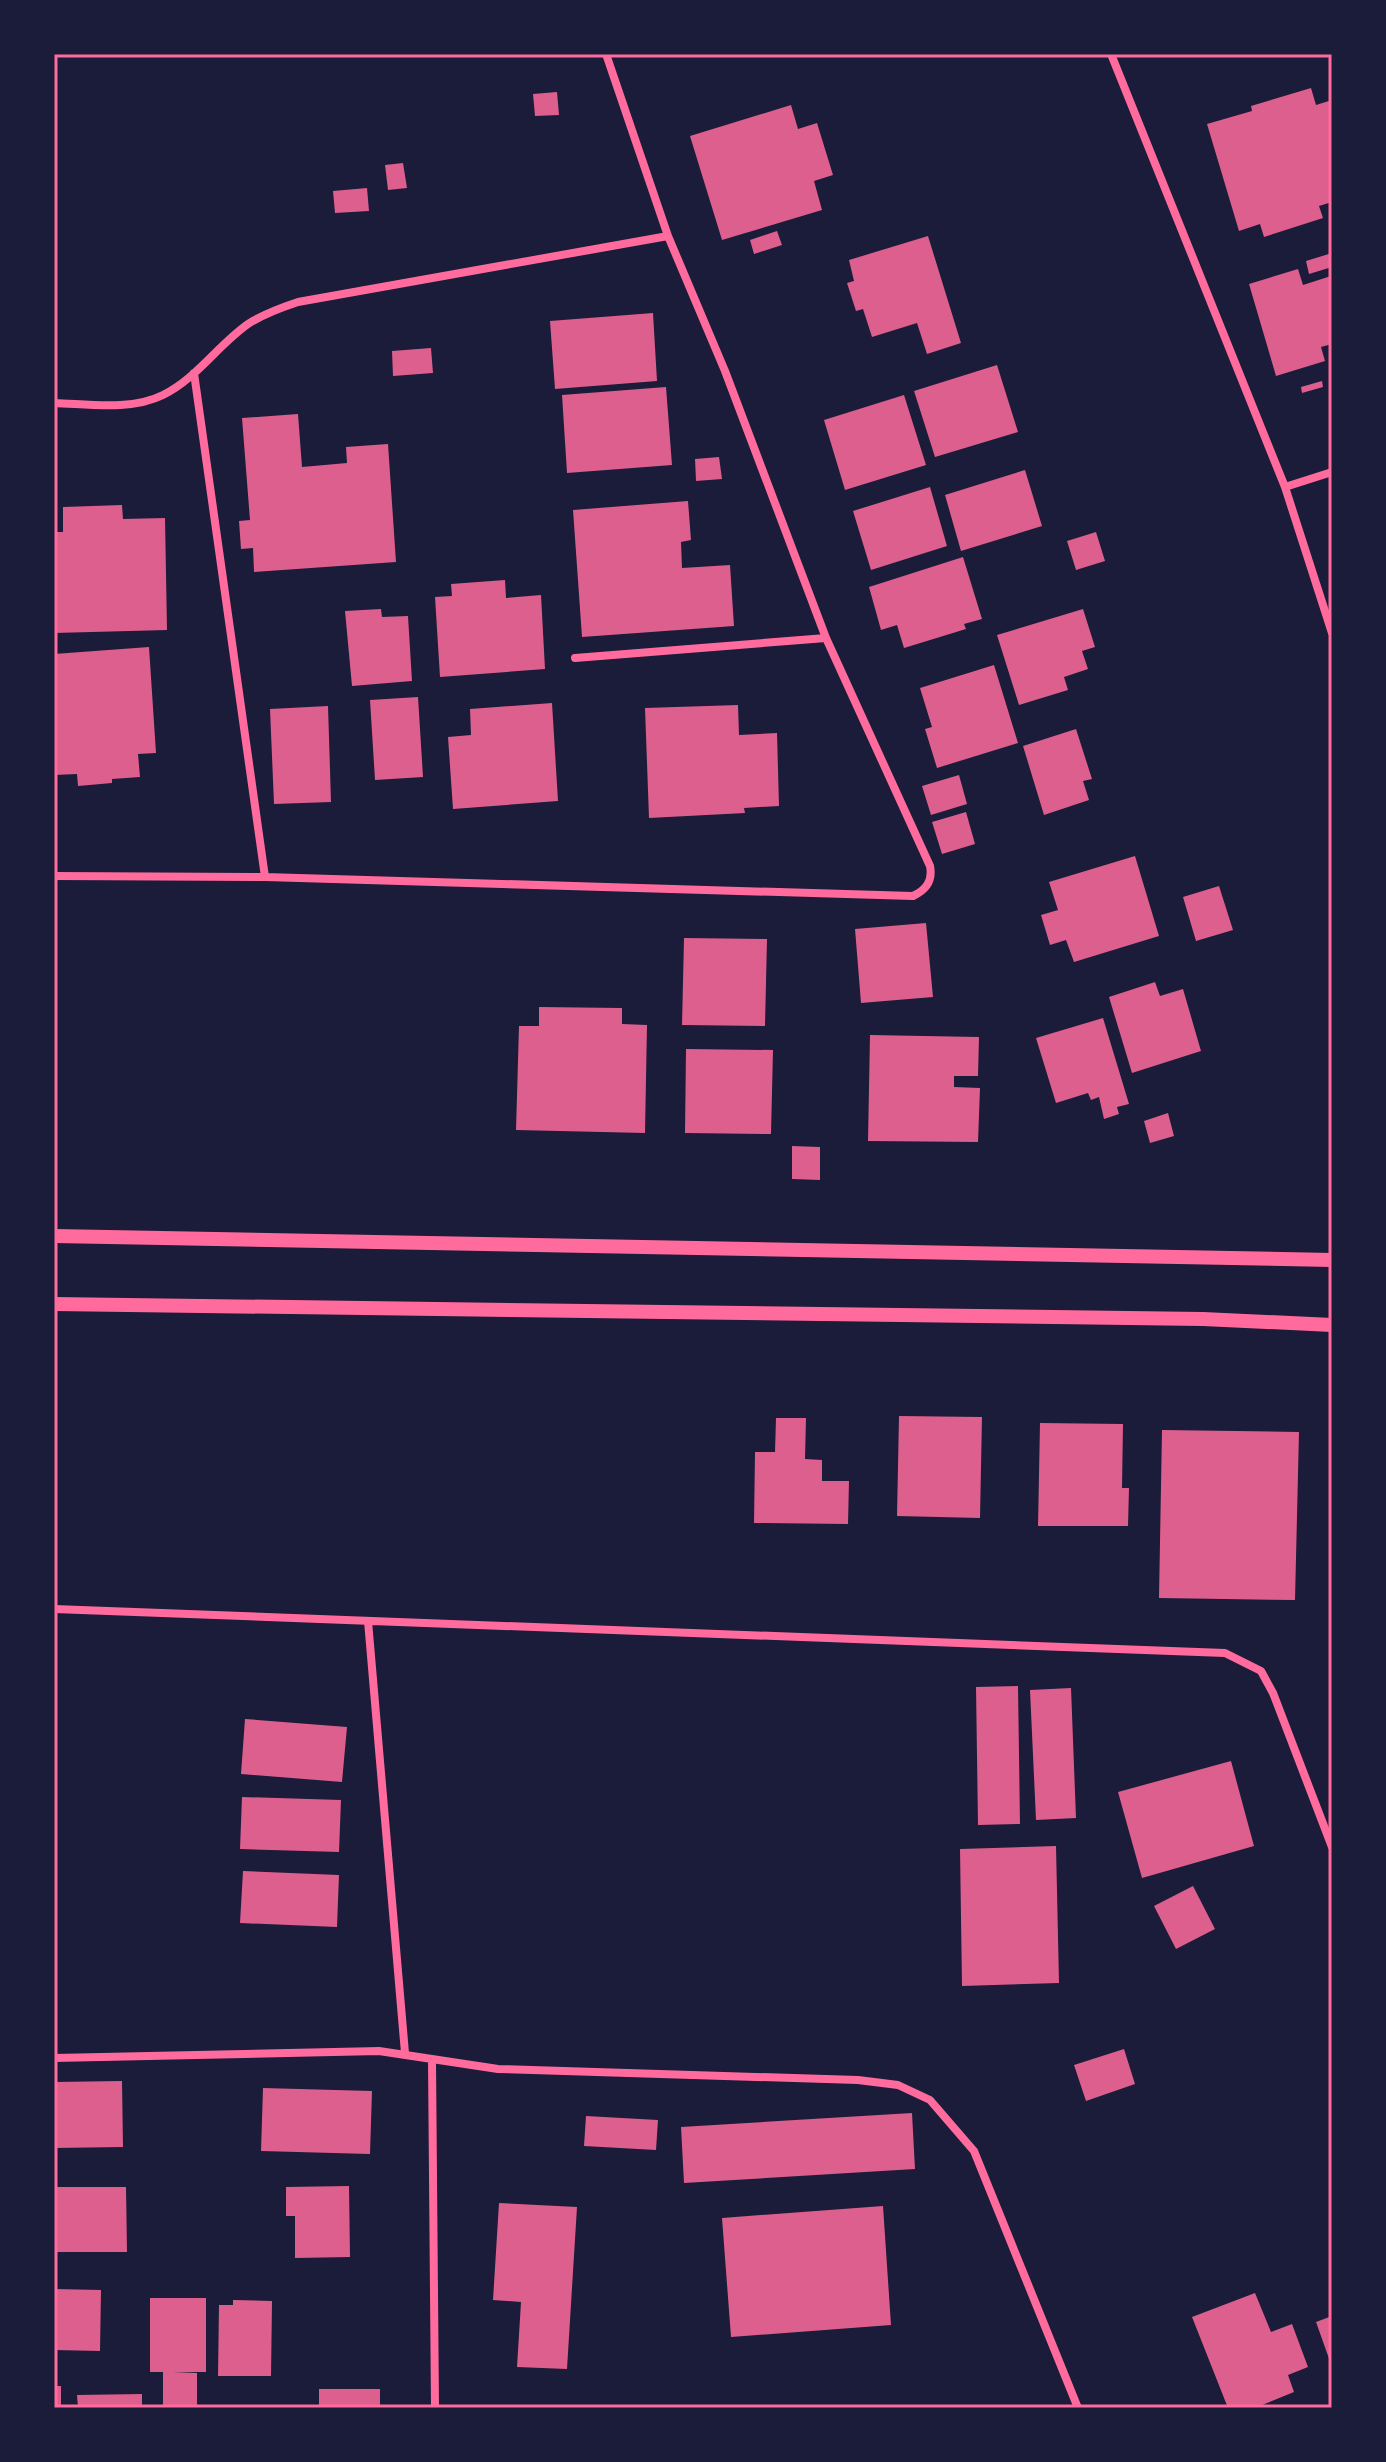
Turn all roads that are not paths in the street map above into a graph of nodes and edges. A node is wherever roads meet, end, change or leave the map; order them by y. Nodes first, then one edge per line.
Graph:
1 (606, 54) edge
2 (1111, 54) edge
3 (668, 236) junction
4 (194, 373) junction
5 (54, 403) edge
6 (1332, 472) edge
7 (1285, 487) junction
8 (1332, 633) edge
9 (826, 638) junction
10 (575, 658) dead end
11 (54, 876) edge
12 (265, 877) junction
13 (54, 1236) edge
14 (1332, 1260) edge
15 (54, 1304) edge
16 (1332, 1325) edge
17 (54, 1609) edge
18 (368, 1621) junction
19 (1332, 1847) edge
20 (405, 2053) junction
21 (54, 2058) edge
22 (432, 2061) junction
23 (435, 2408) edge
24 (1078, 2408) edge

1 - 3 street
2 - 7 street
3 - 4 street
3 - 9 street
4 - 5 street
4 - 12 street
6 - 7 street
7 - 8 street
9 - 10 street
9 - 12 street
11 - 12 street
13 - 14 street
15 - 16 street
17 - 18 street
18 - 19 street
18 - 20 street
20 - 21 street
20 - 22 street
22 - 23 street
22 - 24 street

